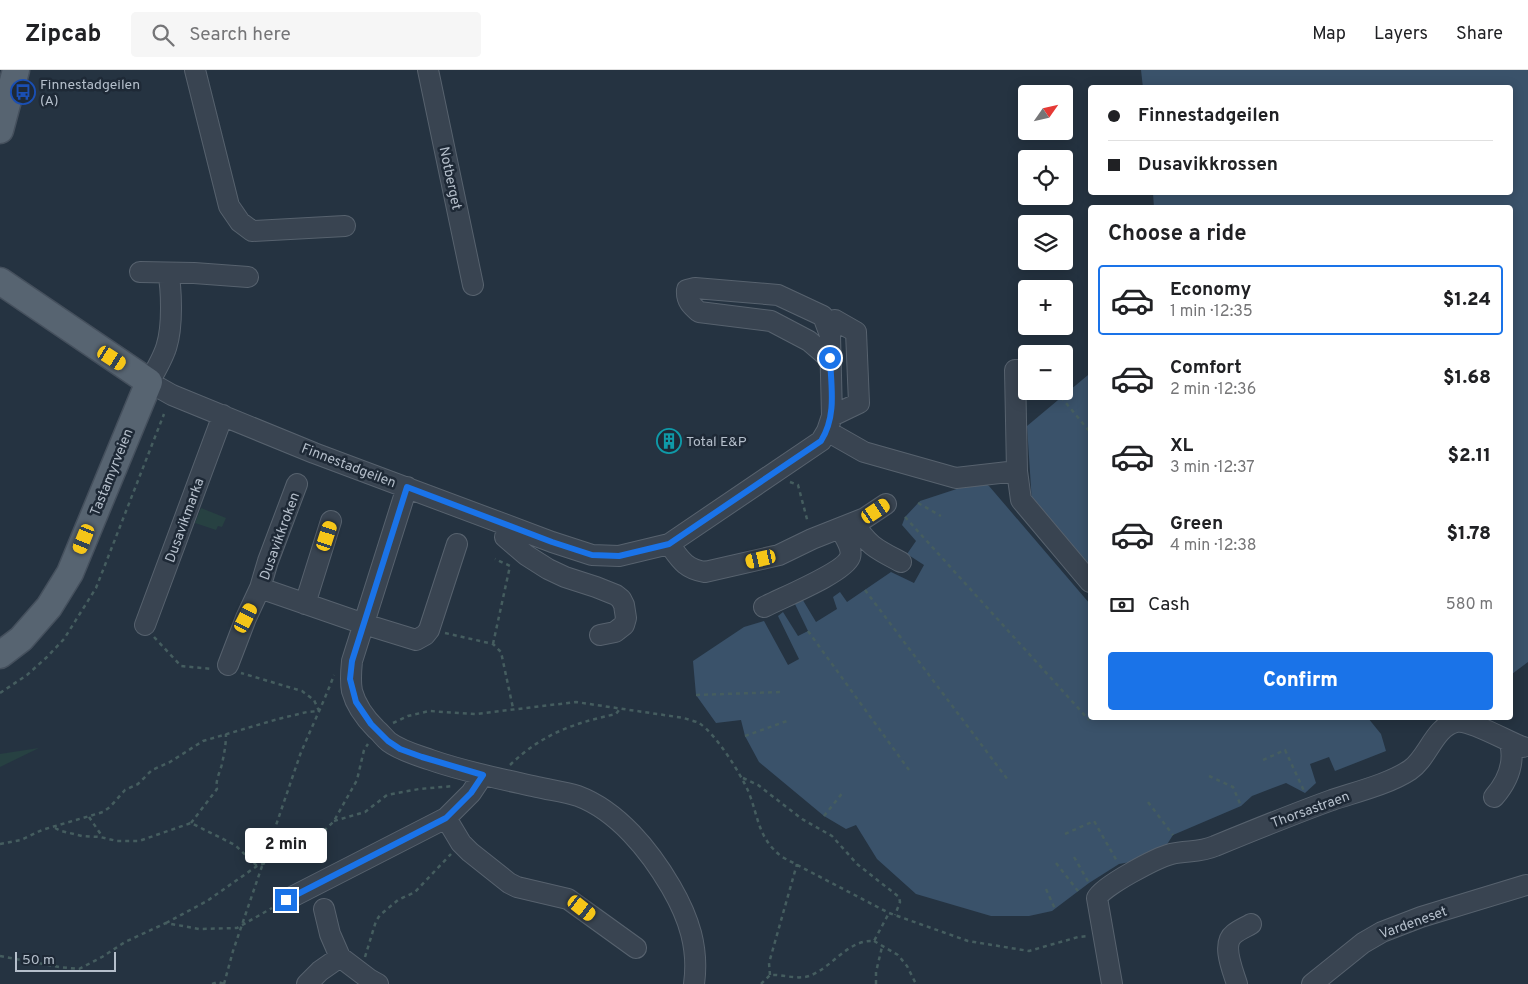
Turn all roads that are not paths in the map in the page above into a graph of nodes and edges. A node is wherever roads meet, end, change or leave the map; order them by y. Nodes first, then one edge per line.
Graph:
1 (16, 70) edge
2 (195, 70) edge
3 (428, 70) edge
4 (0, 130) edge
5 (345, 226) dead end
6 (140, 272) dead end
7 (168, 273) junction
8 (248, 277) dead end
9 (0, 281) edge
10 (474, 285) dead end
11 (830, 335) junction
12 (830, 358) junction
13 (1018, 370) edge
14 (149, 382) junction
15 (224, 415) junction
16 (829, 424) junction
17 (1018, 471) junction
18 (297, 484) dead end
19 (407, 487) junction
20 (886, 504) dead end
21 (331, 521) dead end
22 (853, 523) junction
23 (505, 538) dead end
24 (457, 544) dead end
25 (669, 544) junction
26 (901, 562) dead end
27 (1088, 580) edge
28 (260, 588) junction
29 (305, 604) junction
30 (764, 607) dead end
31 (364, 624) junction
32 (145, 625) road end
33 (600, 635) dead end
34 (0, 655) edge
35 (226, 669) road end
36 (483, 775) junction
37 (1494, 797) dead end
38 (446, 818) junction
39 (1526, 885) dead end
40 (286, 900) road end
41 (324, 910) dead end
42 (1252, 924) dead end
43 (636, 948) dead end
44 (340, 957) junction
45 (368, 980) edge
46 (307, 984) edge
47 (694, 984) edge
48 (1112, 984) edge
49 (1236, 984) edge
50 (1312, 984) edge

1 - 4 main road
2 - 5 street
3 - 10 street, Notberget
6 - 7 street
7 - 8 street
7 - 14 street
9 - 14 main road
11 - 12 street
11 - 12 street
11 - 16 street, Finnestadgeilen
12 - 16 street
13 - 17 street
14 - 15 street, Finnestadgeilen
14 - 34 main road, Tastamyrveien
15 - 19 street, Finnestadgeilen
15 - 32 street, Dusavikmarka
16 - 17 street
16 - 25 street, Finnestadgeilen
17 - 27 street
18 - 28 street, Dusavikkroken
19 - 25 street, Finnestadgeilen
19 - 31 street
20 - 22 street
21 - 29 street
22 - 25 street
22 - 26 street
22 - 30 street
23 - 33 street
24 - 31 street, Dusavikkroken
28 - 29 street, Dusavikkroken
28 - 35 street, Dusavikkroken
29 - 31 street, Dusavikkroken
31 - 36 street
36 - 38 street
36 - 47 street
37 - 48 street, Thorsastraen
38 - 40 street
38 - 43 street
39 - 50 street, Vardeneset
41 - 44 street
42 - 49 street
44 - 45 street
44 - 46 street

